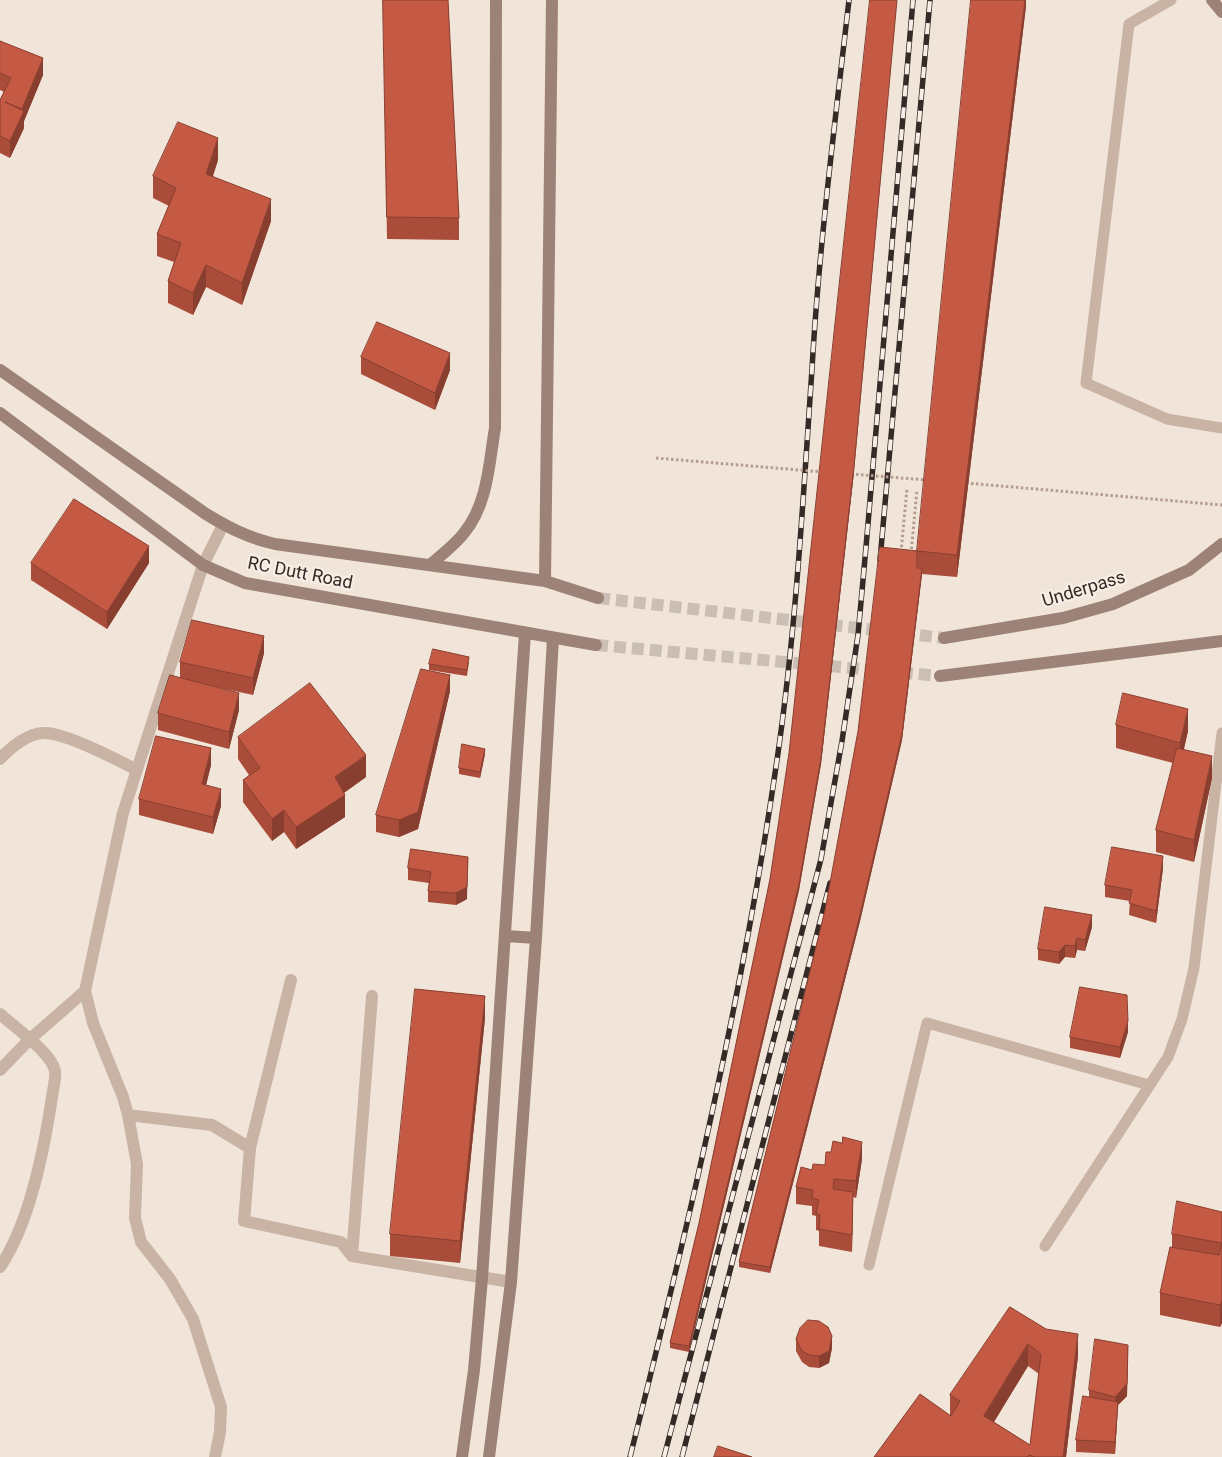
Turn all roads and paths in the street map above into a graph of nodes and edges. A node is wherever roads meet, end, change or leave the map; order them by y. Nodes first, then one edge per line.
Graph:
1 (496, 0) edge
2 (552, 0) edge
3 (1171, 0) edge
4 (1212, 0) edge
5 (1222, 12) edge
6 (0, 370) edge
7 (0, 413) edge
8 (1222, 428) edge
9 (656, 458) dead end
10 (832, 472) edge
11 (842, 473) edge
12 (931, 480) edge
13 (960, 483) edge
14 (907, 489) dead end
15 (917, 490) dead end
16 (1222, 505) edge
17 (224, 525) junction
18 (1222, 544) edge
19 (901, 558) edge
20 (910, 558) edge
21 (203, 565) junction
22 (430, 565) junction
23 (545, 581) junction
24 (598, 598) tunnel mouth
25 (525, 633) junction
26 (553, 638) junction
27 (944, 638) tunnel mouth
28 (1222, 641) edge
29 (596, 645) tunnel mouth
30 (940, 676) tunnel mouth
31 (1222, 733) edge
32 (0, 759) edge
33 (137, 770) junction
34 (506, 936) junction
35 (536, 938) junction
36 (291, 980) dead end
37 (85, 991) junction
38 (372, 996) dead end
39 (0, 1014) edge
40 (29, 1040) junction
41 (0, 1070) edge
42 (1149, 1086) junction
43 (128, 1115) junction
44 (250, 1148) junction
45 (1045, 1246) dead end
46 (352, 1256) junction
47 (869, 1265) dead end
48 (0, 1267) edge
49 (482, 1278) junction
50 (511, 1282) junction
51 (215, 1457) edge
52 (462, 1457) edge
53 (489, 1457) edge

1 - 22 main road
2 - 23 main road
3 - 8 lane
4 - 5 main road
6 - 17 main road, RC Dutt Road
7 - 21 main road, RC Dutt Road
9 - 10 path, bridge
11 - 12 path, bridge
13 - 16 path, bridge
14 - 19 path
15 - 20 path
17 - 21 street
17 - 22 main road, RC Dutt Road
18 - 27 main road, Underpass
21 - 25 main road, RC Dutt Road
21 - 33 street
22 - 23 main road, RC Dutt Road
23 - 24 main road
25 - 26 main road, RC Dutt Road
25 - 34 main road
26 - 29 main road
26 - 35 main road
28 - 30 main road
31 - 42 lane
32 - 33 street
33 - 37 street
34 - 35 main road
34 - 49 main road
35 - 50 main road
36 - 44 street
37 - 40 street
37 - 43 street
38 - 46 street
39 - 40 street
40 - 41 street
40 - 48 street
42 - 45 lane
42 - 47 lane
43 - 44 street
43 - 51 street
44 - 46 street
46 - 49 street
49 - 50 street
49 - 52 main road
50 - 53 main road

